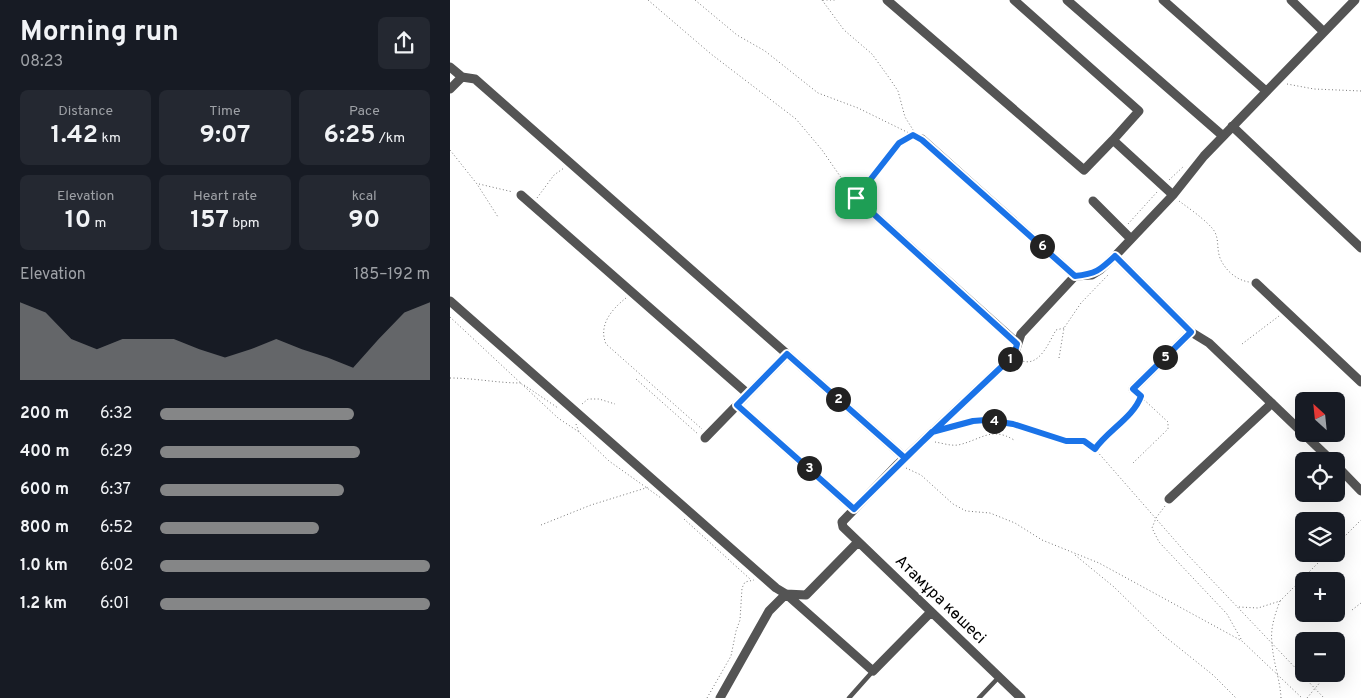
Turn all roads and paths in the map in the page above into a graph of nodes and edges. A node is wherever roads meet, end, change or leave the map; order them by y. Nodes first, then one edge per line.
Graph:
1 (648, 0) edge
2 (695, 0) edge
3 (822, 0) edge
4 (835, 0) edge
5 (888, 0) edge
6 (1014, 0) edge
7 (1067, 0) edge
8 (1163, 0) edge
9 (1291, 0) edge
10 (1355, 0) edge
11 (1324, 32) junction
12 (450, 67) edge
13 (462, 77) junction
14 (1275, 82) junction
15 (450, 89) edge
16 (1266, 91) junction
17 (1361, 91) edge
18 (1232, 126) junction
19 (913, 135) junction
20 (1223, 136) junction
21 (922, 140) junction
22 (1113, 140) junction
23 (450, 150) edge
24 (573, 165) junction
25 (477, 184) junction
26 (521, 195) joint
27 (1173, 195) junction
28 (856, 198) junction
29 (1093, 201) dead end
30 (532, 205) junction
31 (498, 217) dead end
32 (1131, 239) junction
33 (1361, 248) edge
34 (1118, 259) junction
35 (1075, 276) junction
36 (1256, 283) joint
37 (632, 294) junction
38 (450, 301) edge
39 (1285, 310) junction
40 (450, 317) edge
41 (1064, 328) junction
42 (1191, 332) junction
43 (1017, 344) junction
44 (1242, 344) dead end
45 (787, 354) junction
46 (1014, 355) junction
47 (1059, 358) dead end
48 (450, 378) edge
49 (636, 379) dead end
50 (1361, 382) edge
51 (522, 384) junction
52 (1133, 389) joint
53 (748, 394) junction
54 (1141, 396) junction
55 (1272, 403) junction
56 (615, 404) dead end
57 (737, 405) junction
58 (559, 409) dead end
59 (577, 413) junction
60 (948, 428) dead end
61 (707, 435) junction
62 (924, 439) junction
63 (1014, 440) dead end
64 (1095, 449) junction
65 (1323, 452) edge
66 (902, 461) junction
67 (1133, 463) dead end
68 (1345, 475) edge
69 (660, 484) junction
70 (645, 488) junction
71 (1361, 492) edge
72 (662, 499) dead end
73 (1170, 499) joint
74 (854, 509) junction
75 (682, 516) dead end
76 (1156, 518) junction
77 (1361, 520) edge
78 (540, 525) dead end
79 (1345, 535) edge
80 (858, 542) junction
81 (1072, 553) junction
82 (1319, 562) edge
83 (750, 579) junction
84 (770, 582) junction
85 (786, 594) junction
86 (1280, 601) junction
87 (1361, 603) edge
88 (1238, 608) junction
89 (1352, 610) dead end
90 (931, 612) junction
91 (1242, 641) junction
92 (1272, 643) junction
93 (873, 671) junction
94 (999, 677) junction
95 (1280, 677) junction
96 (1320, 682) edge
97 (1314, 689) junction
98 (1229, 691) junction
99 (707, 698) edge
100 (720, 698) edge
101 (849, 698) edge
102 (979, 698) edge
103 (1021, 698) edge
104 (1232, 698) edge
105 (1236, 698) edge
106 (1281, 698) edge
107 (1302, 698) edge
108 (1307, 698) edge
109 (1324, 698) edge

1 - 28 path
2 - 19 path
3 - 4 path
3 - 21 path
5 - 22 street
6 - 22 street
7 - 20 street
8 - 16 street
9 - 11 street
10 - 11 street
11 - 14 street
12 - 13 street
13 - 15 street
13 - 24 street
14 - 16 street
14 - 17 path
16 - 18 street
18 - 20 street
18 - 33 street
19 - 21 path
19 - 28 path
20 - 27 street
21 - 35 street
22 - 27 street
23 - 25 path
24 - 30 path
24 - 45 street
25 - 26 path
25 - 31 path
26 - 30 street
27 - 32 street
27 - 36 path
28 - 43 street
29 - 32 street
30 - 37 street
32 - 34 street
34 - 35 street
34 - 41 path
34 - 42 street
35 - 43 street
36 - 39 street
37 - 53 street
37 - 61 path
38 - 59 street
39 - 44 path
39 - 50 street
40 - 51 path
41 - 46 path
41 - 47 path
42 - 52 street
42 - 55 street
43 - 46 street
45 - 53 street
45 - 66 street
46 - 62 street
48 - 51 path
49 - 61 path
51 - 58 path
51 - 70 path
52 - 54 path
53 - 57 street
54 - 64 path
54 - 67 path
55 - 65 street
55 - 73 street
56 - 59 path
57 - 61 street
57 - 74 street
59 - 69 street
60 - 64 path
62 - 63 path
62 - 66 street
64 - 76 path
66 - 74 street
66 - 81 path
68 - 71 street
69 - 70 path
69 - 84 street
70 - 72 path
70 - 78 path
73 - 76 path
74 - 80 street, Атамұра көшесі
75 - 83 path
76 - 88 path
76 - 91 path
77 - 79 path
80 - 85 street
80 - 90 street, Атамұра көшесі
81 - 91 path
81 - 98 path
82 - 86 path
83 - 84 path
83 - 99 path
84 - 85 street
85 - 93 street
85 - 100 street
86 - 88 path
86 - 92 path
87 - 89 path
88 - 92 path
90 - 93 street
90 - 94 street, Атамұра көшесі
91 - 95 path
92 - 95 path
92 - 97 path
93 - 101 lane
94 - 102 lane
94 - 103 street, Атамұра көшесі
95 - 106 path
95 - 107 path
96 - 97 path
97 - 108 path
97 - 109 path
98 - 104 path
98 - 105 path

